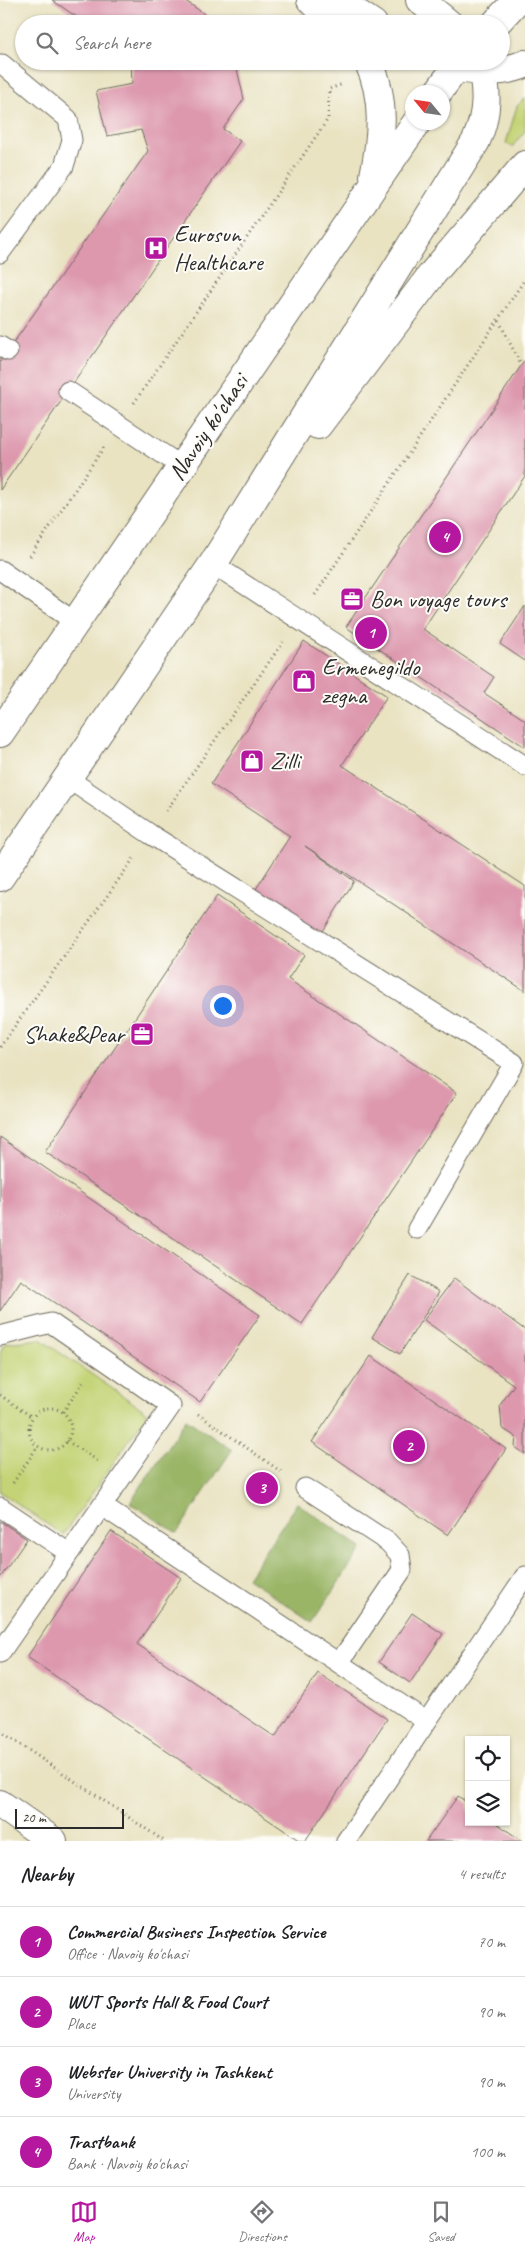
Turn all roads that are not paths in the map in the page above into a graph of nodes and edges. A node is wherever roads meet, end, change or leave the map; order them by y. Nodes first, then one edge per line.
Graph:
1 (311, 0) edge
2 (337, 0) edge
3 (420, 0) edge
4 (517, 0) edge
5 (326, 15) edge
6 (360, 15) edge
7 (438, 15) edge
8 (503, 15) edge
9 (2, 64) dead end
10 (525, 64) edge
11 (510, 68) edge
12 (372, 70) edge
13 (459, 70) edge
14 (467, 70) edge
15 (445, 85) edge
16 (411, 130) edge
17 (525, 165) edge
18 (372, 185) junction
19 (0, 253) edge
20 (68, 391) dead end
21 (181, 466) junction
22 (212, 564) junction
23 (7, 575) edge
24 (75, 622) junction
25 (0, 733) edge
26 (525, 766) edge
27 (67, 778) junction
28 (0, 877) edge
29 (520, 1066) edge
30 (418, 1229) dead end
31 (0, 1336) edge
32 (306, 1488) road end
33 (102, 1506) junction
34 (0, 1507) edge
35 (69, 1553) junction
36 (525, 1576) edge
37 (0, 1653) edge
38 (339, 1662) junction
39 (426, 1721) junction
40 (0, 1804) edge
41 (53, 1841) edge
42 (346, 1841) edge

1 - 5 main road
2 - 6 main road
3 - 7 main road
4 - 8 main road
9 - 19 lane
10 - 11 main road
12 - 18 main road
13 - 15 main road
14 - 22 main road
16 - 18 main road, Navoiy ko'chasi
17 - 22 main road
18 - 21 main road, Navoiy ko'chasi
20 - 21 lane
21 - 24 main road, Navoiy ko'chasi
22 - 26 lane
22 - 27 main road
23 - 24 lane
24 - 25 main road, Navoiy ko'chasi
27 - 28 main road
27 - 29 lane
29 - 30 lane
31 - 33 lane
32 - 38 lane
33 - 35 lane
33 - 38 lane
34 - 35 lane
35 - 37 lane
36 - 39 lane
38 - 39 lane
39 - 42 lane
40 - 41 main road

